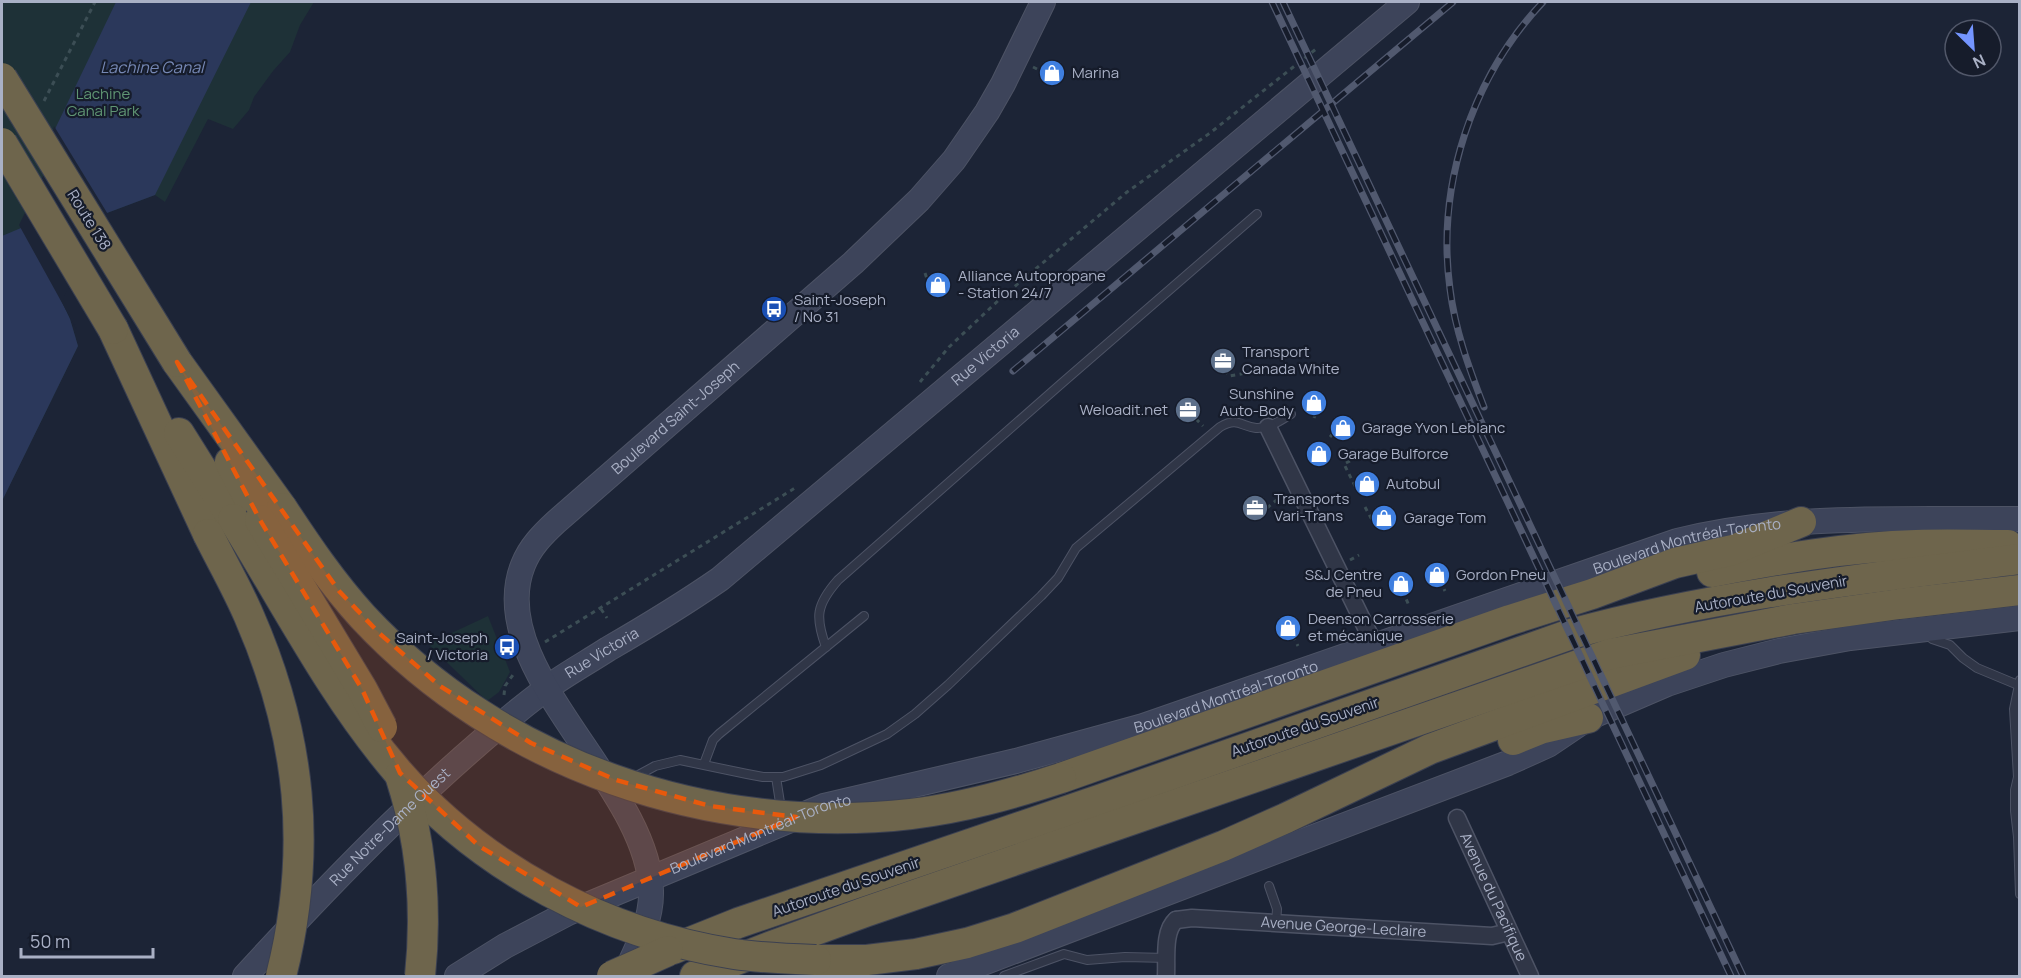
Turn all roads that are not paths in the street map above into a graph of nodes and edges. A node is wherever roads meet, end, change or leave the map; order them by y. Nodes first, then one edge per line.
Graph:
1 (1043, 2) edge
2 (1407, 2) edge
3 (2, 78) edge
4 (2, 143) edge
5 (1257, 214) dead end
6 (113, 329) junction
7 (177, 362) junction
8 (1291, 414) dead end
9 (1268, 427) junction
10 (2019, 519) edge
11 (1801, 522) junction
12 (2019, 545) edge
13 (2019, 559) edge
14 (2019, 590) edge
15 (1592, 594) junction
16 (864, 616) dead end
17 (2019, 618) edge
18 (1793, 619) junction
19 (1928, 627) junction
20 (1375, 646) junction
21 (826, 647) junction
22 (2019, 682) edge
23 (547, 688) junction
24 (1588, 718) junction
25 (704, 764) junction
26 (776, 777) junction
27 (612, 791) junction
28 (1286, 818) junction
29 (1457, 818) dead end
30 (783, 822) junction
31 (650, 878) junction
32 (1269, 886) dead end
33 (1178, 889) junction
34 (2019, 894) edge
35 (1176, 920) junction
36 (1276, 923) junction
37 (1509, 932) junction
38 (1167, 958) junction
39 (245, 976) edge
40 (281, 976) edge
41 (420, 976) edge
42 (457, 976) edge
43 (612, 976) edge
44 (624, 976) edge
45 (695, 976) edge
46 (949, 976) edge
47 (1004, 976) edge
48 (1166, 976) edge
49 (1530, 976) edge

1 - 23 main road, Boulevard Saint-Joseph
2 - 23 main road, Rue Victoria
3 - 7 highway, Route 138, bridge
4 - 6 highway, bridge
5 - 21 lane
6 - 28 highway, bridge
6 - 40 highway, bridge
7 - 15 highway, bridge
7 - 41 highway, bridge
8 - 9 lane
9 - 20 street
9 - 26 lane
10 - 11 main road, Boulevard Montréal-Toronto
11 - 15 highway
11 - 20 main road, Boulevard Montréal-Toronto
12 - 15 highway
13 - 43 highway, Autoroute du Souvenir, bridge
14 - 18 highway, Autoroute du Souvenir
16 - 21 lane
17 - 19 main road
18 - 28 highway
18 - 45 highway, Autoroute du Souvenir
19 - 22 lane
19 - 24 main road
20 - 30 main road, Boulevard Montréal-Toronto
21 - 25 lane
22 - 34 lane
23 - 27 main road, Boulevard Saint-Joseph
23 - 39 main road, Rue Notre-Dame Ouest
24 - 28 highway
24 - 33 main road
25 - 26 lane
25 - 27 lane
26 - 30 lane
27 - 31 main road, Boulevard Saint-Joseph
29 - 37 street, Avenue du Pacifique
30 - 31 main road, Boulevard Montréal-Toronto
31 - 42 main road, Boulevard Montréal-Toronto
31 - 44 main road, Boulevard Saint-Joseph
32 - 36 lane
33 - 35 street
33 - 46 main road
35 - 36 street, Avenue George-Leclaire
35 - 38 street
36 - 37 street, Avenue George-Leclaire
37 - 49 street, Avenue du Pacifique
38 - 47 lane
38 - 48 street

